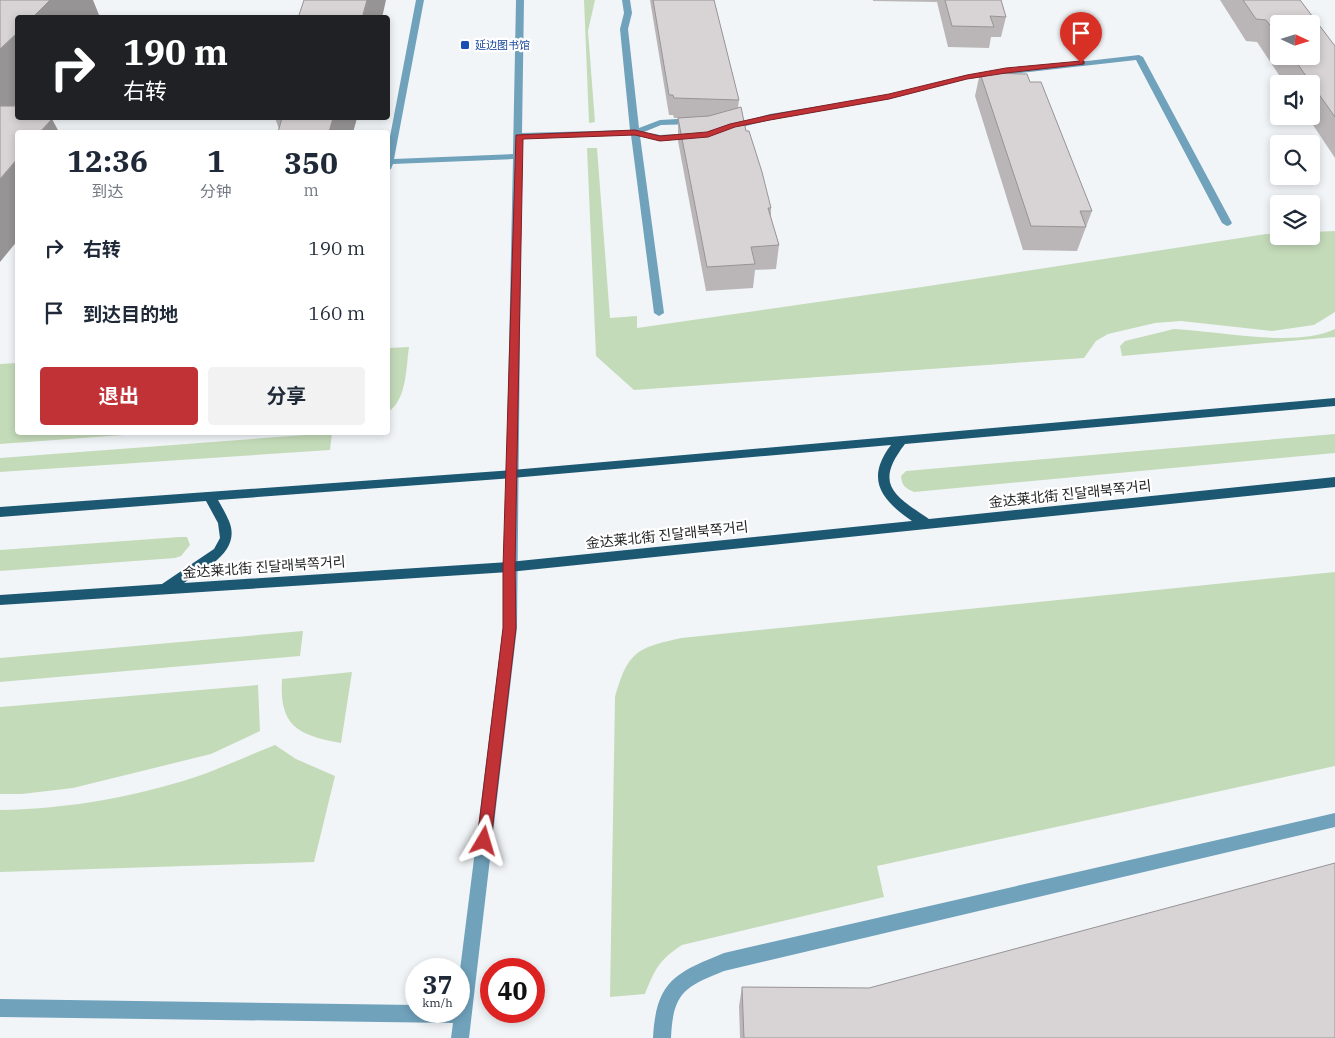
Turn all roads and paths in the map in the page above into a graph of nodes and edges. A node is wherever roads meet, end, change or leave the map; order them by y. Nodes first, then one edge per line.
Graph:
1 (420, 0) edge
2 (520, 0) edge
3 (626, 0) edge
4 (702, 121) edge
5 (635, 132) junction
6 (519, 136) junction
7 (390, 154) edge
8 (519, 156) junction
9 (390, 164) edge
10 (1227, 223) dead end
11 (659, 313) dead end
12 (1335, 402) edge
13 (902, 439) junction
14 (512, 474) junction
15 (1335, 482) edge
16 (209, 496) junction
17 (0, 512) edge
18 (928, 525) junction
19 (509, 567) junction
20 (165, 589) junction
21 (0, 600) edge
22 (1335, 820) edge
23 (470, 958) edge
24 (0, 1008) edge
25 (405, 1013) edge
26 (462, 1023) edge
27 (460, 1038) edge
28 (662, 1038) edge

1 - 7 street
2 - 6 street
3 - 5 street
4 - 5 street
5 - 6 street
5 - 10 street
5 - 11 street
6 - 8 street
8 - 9 street
8 - 14 street
12 - 13 main road
13 - 14 main road
13 - 18 main road
14 - 16 main road
14 - 19 street
15 - 18 main road, 金达莱北街 진달래북쪽거리
16 - 17 main road
16 - 20 main road
18 - 19 main road, 金达莱北街 진달래북쪽거리
19 - 20 main road, 金达莱北街 진달래북쪽거리
19 - 23 street
20 - 21 main road, 金达莱北街 진달래북쪽거리
22 - 28 street
24 - 25 street
26 - 27 street

